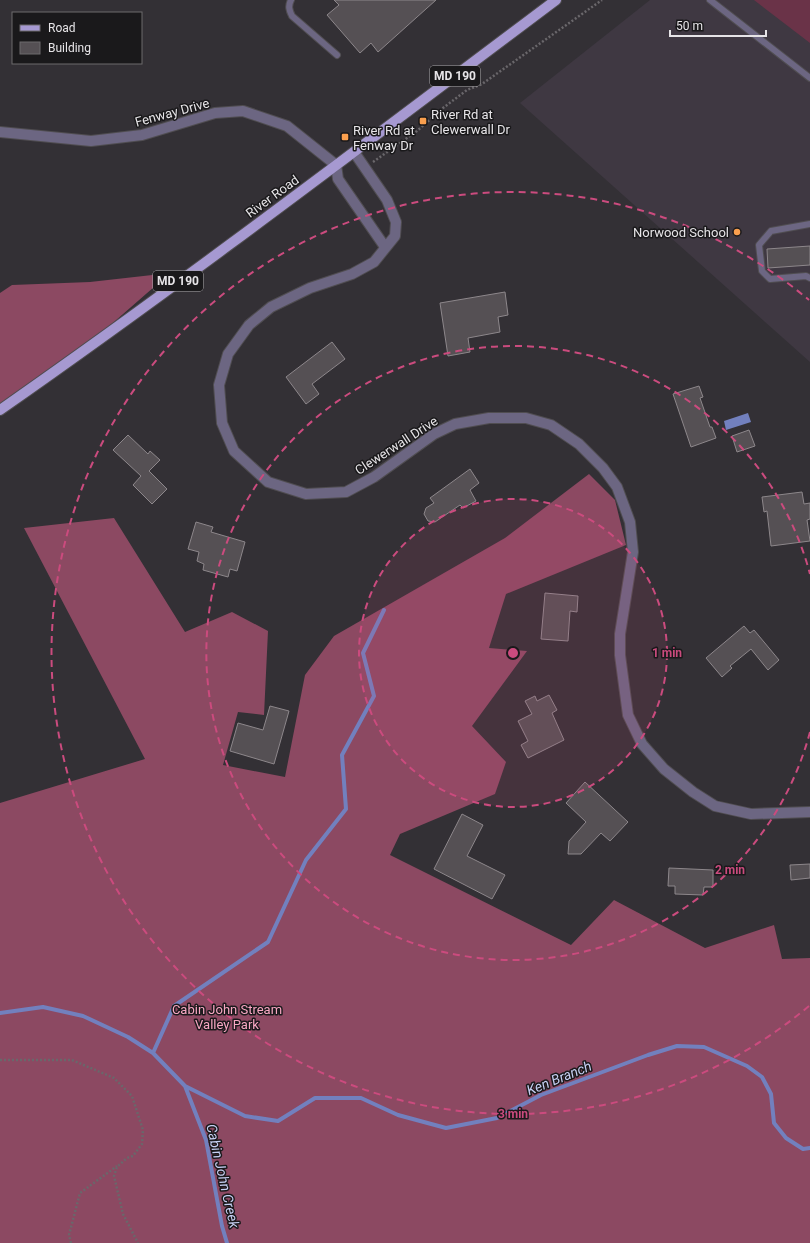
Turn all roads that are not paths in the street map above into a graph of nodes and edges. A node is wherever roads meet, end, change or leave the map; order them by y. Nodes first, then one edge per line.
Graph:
1 (291, 0) edge
2 (556, 0) edge
3 (710, 0) edge
4 (337, 55) dead end
5 (810, 78) edge
6 (0, 132) edge
7 (354, 152) junction
8 (336, 165) junction
9 (810, 224) edge
10 (385, 247) junction
11 (810, 278) edge
12 (0, 410) edge
13 (810, 812) edge

1 - 4 lane
2 - 7 main road, River Road / MD 190
3 - 5 lane
6 - 8 street, Fenway Drive
7 - 8 main road, River Road / MD 190
7 - 10 street, Clewerwall Drive
8 - 10 street
8 - 12 main road, River Road / MD 190
9 - 11 lane
10 - 13 street, Clewerwall Drive

